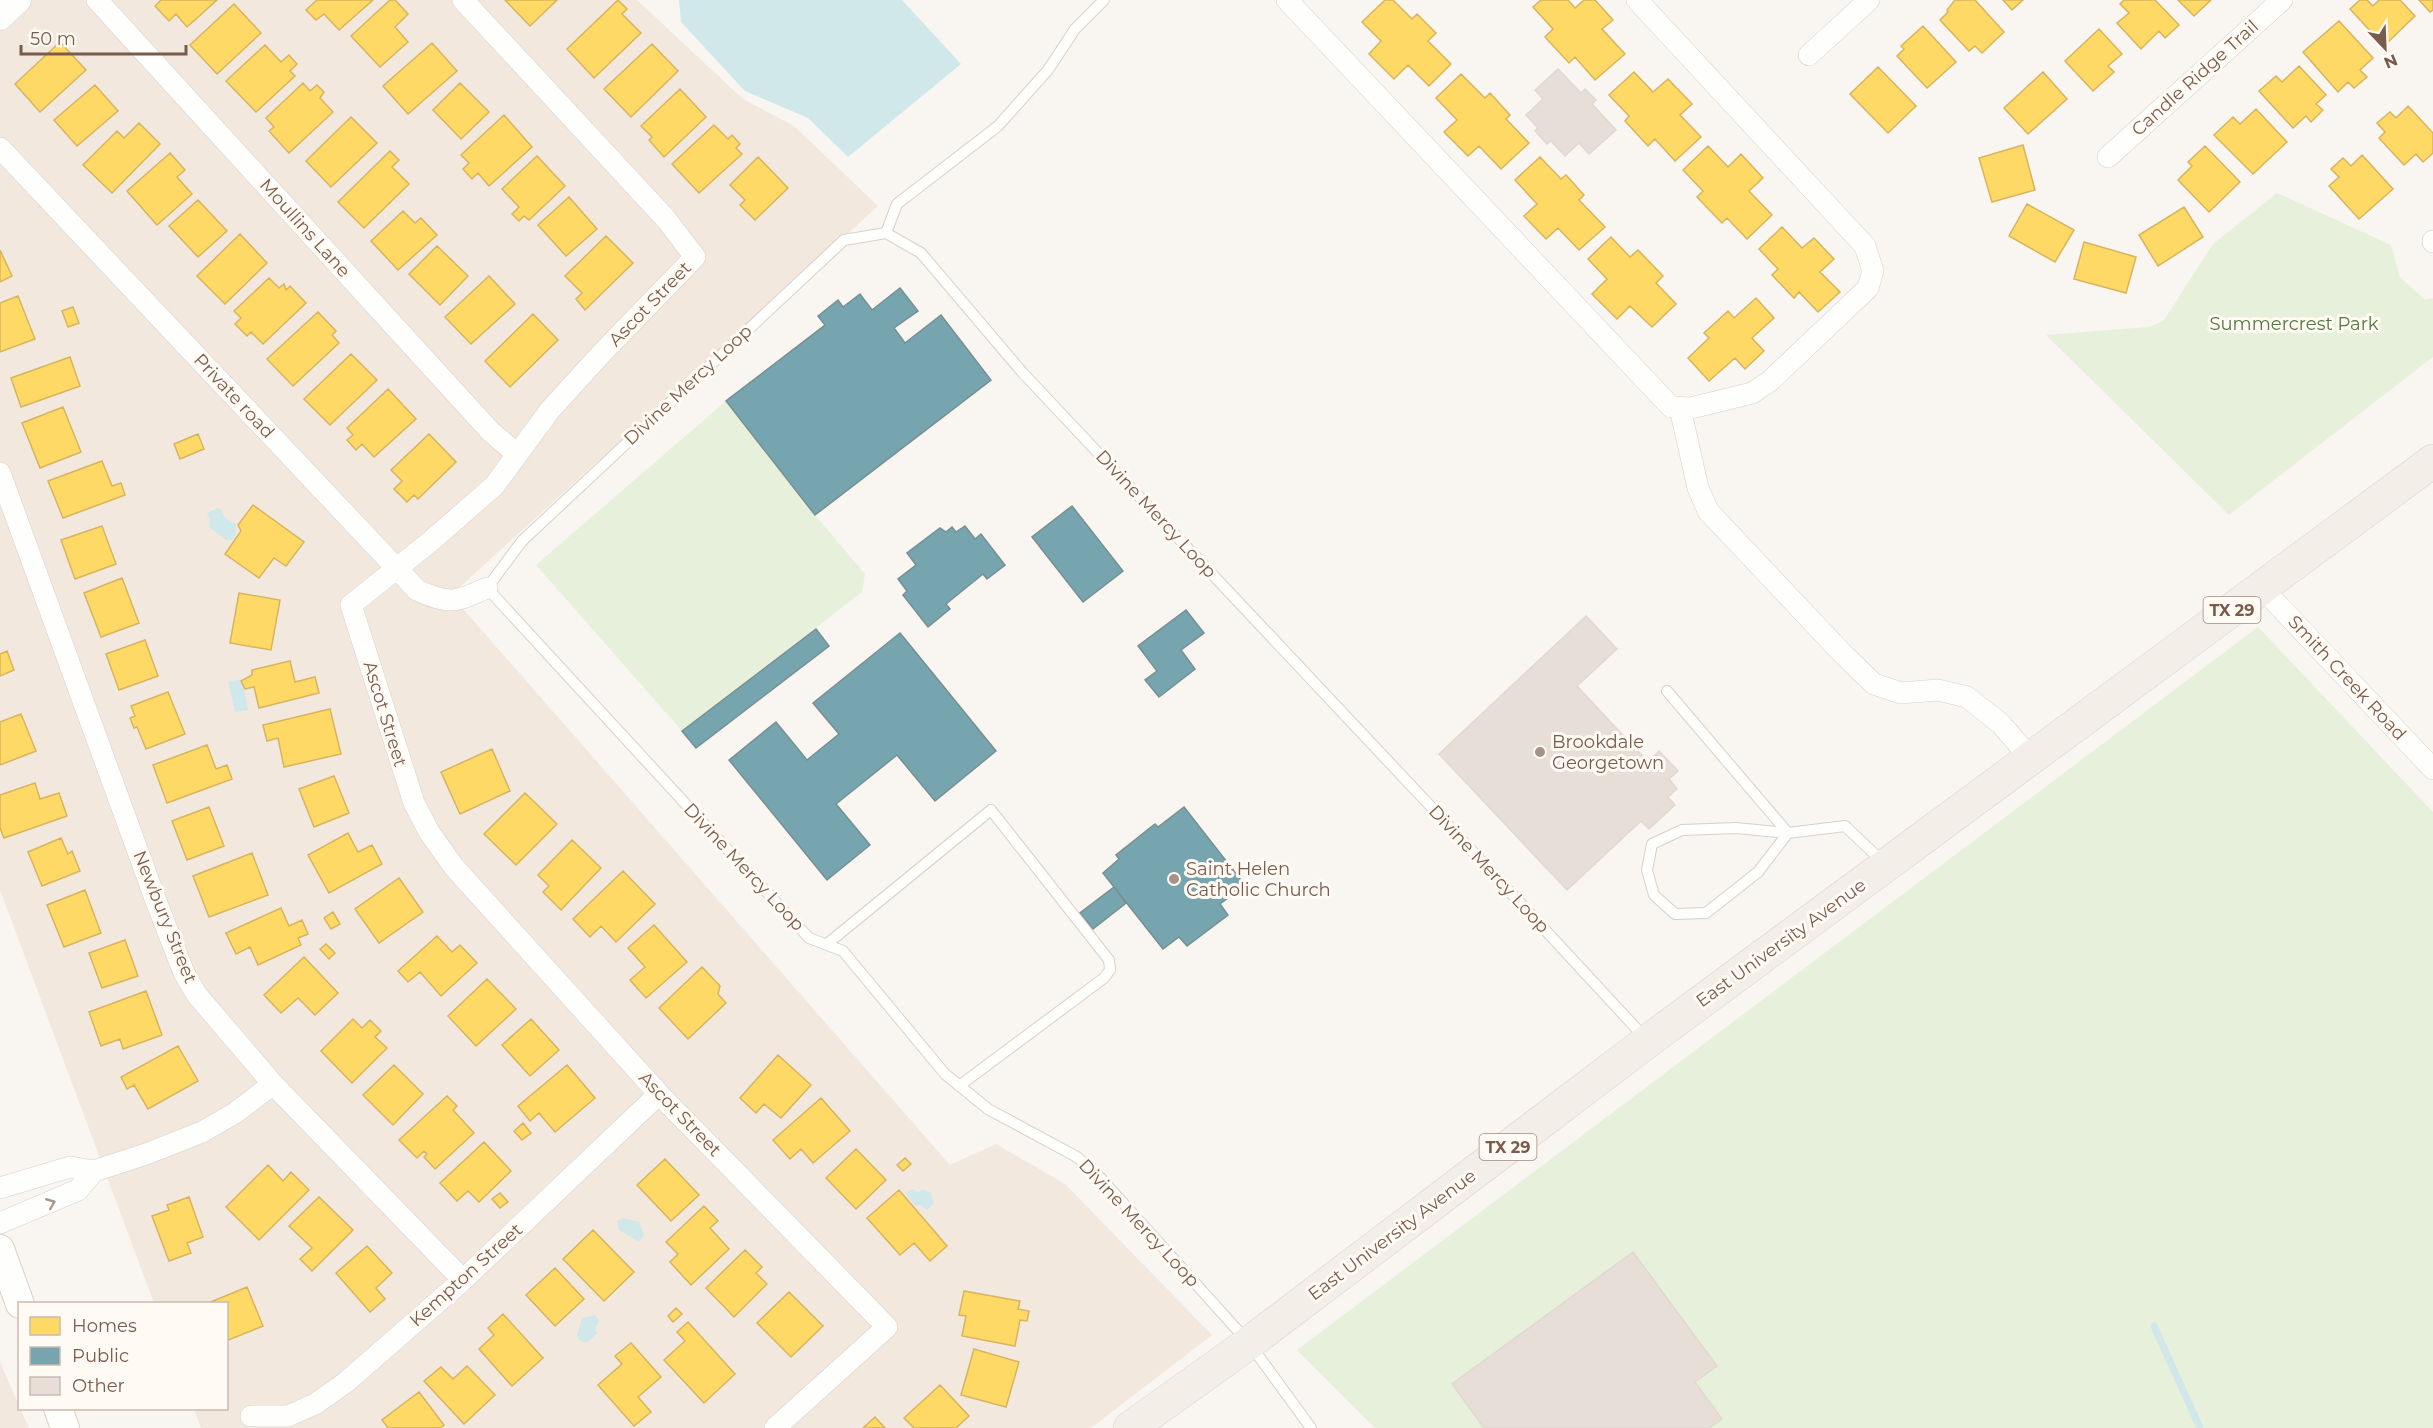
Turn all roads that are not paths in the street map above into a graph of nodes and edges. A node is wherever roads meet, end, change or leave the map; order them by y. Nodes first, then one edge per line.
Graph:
1 (18, 0) edge
2 (97, 0) edge
3 (463, 0) edge
4 (1104, 0) edge
5 (1287, 0) edge
6 (1637, 0) edge
7 (1869, 0) edge
8 (2282, 0) edge
9 (0, 17) edge
10 (1809, 55) dead end
11 (0, 148) edge
12 (2108, 157) dead end
13 (886, 233) junction
14 (1680, 408) junction
15 (517, 454) junction
16 (2433, 461) edge
17 (0, 473) edge
18 (395, 569) junction
19 (487, 588) junction
20 (2262, 588) junction
21 (1667, 691) dead end
22 (2031, 759) junction
23 (2433, 769) edge
24 (1788, 833) junction
25 (1886, 865) junction
26 (827, 944) junction
27 (1648, 1041) junction
28 (273, 1084) junction
29 (959, 1086) junction
30 (659, 1094) junction
31 (94, 1171) junction
32 (0, 1188) edge
33 (0, 1223) edge
34 (0, 1249) edge
35 (463, 1280) junction
36 (19, 1302) edge
37 (1250, 1343) junction
38 (59, 1410) edge
39 (251, 1416) dead end
40 (65, 1428) edge
41 (775, 1428) edge
42 (1130, 1428) edge
43 (1311, 1428) edge

1 - 9 street
2 - 15 street, Moullins Lane
3 - 15 street, Ascot Street
4 - 13 lane
5 - 14 street
6 - 14 street
7 - 10 street
8 - 12 street, Candle Ridge Trail
11 - 18 street, Private road
13 - 19 lane, Divine Mercy Loop
13 - 27 lane, Divine Mercy Loop
14 - 22 street
15 - 18 street, Ascot Street
16 - 20 main road, East University Avenue / TX 29
17 - 28 street, Newbury Street
18 - 19 street, Private road
18 - 30 street, Ascot Street
19 - 26 lane, Divine Mercy Loop
20 - 22 main road, East University Avenue / TX 29
20 - 23 street, Smith Creek Road
21 - 24 lane
22 - 25 main road, East University Avenue / TX 29
24 - 24 lane
24 - 25 lane
25 - 27 main road, East University Avenue / TX 29
26 - 29 lane, Divine Mercy Loop
26 - 29 lane
27 - 37 main road, East University Avenue / TX 29
28 - 31 street
28 - 35 street, Newbury Street
29 - 37 lane, Divine Mercy Loop
30 - 35 street, Kempton Street
30 - 41 street, Ascot Street
31 - 32 street
33 -> 31 street
34 - 36 main road
35 - 39 street, Kempton Street
37 - 42 main road, East University Avenue / TX 29
37 - 43 lane, Divine Mercy Loop
38 - 40 main road

